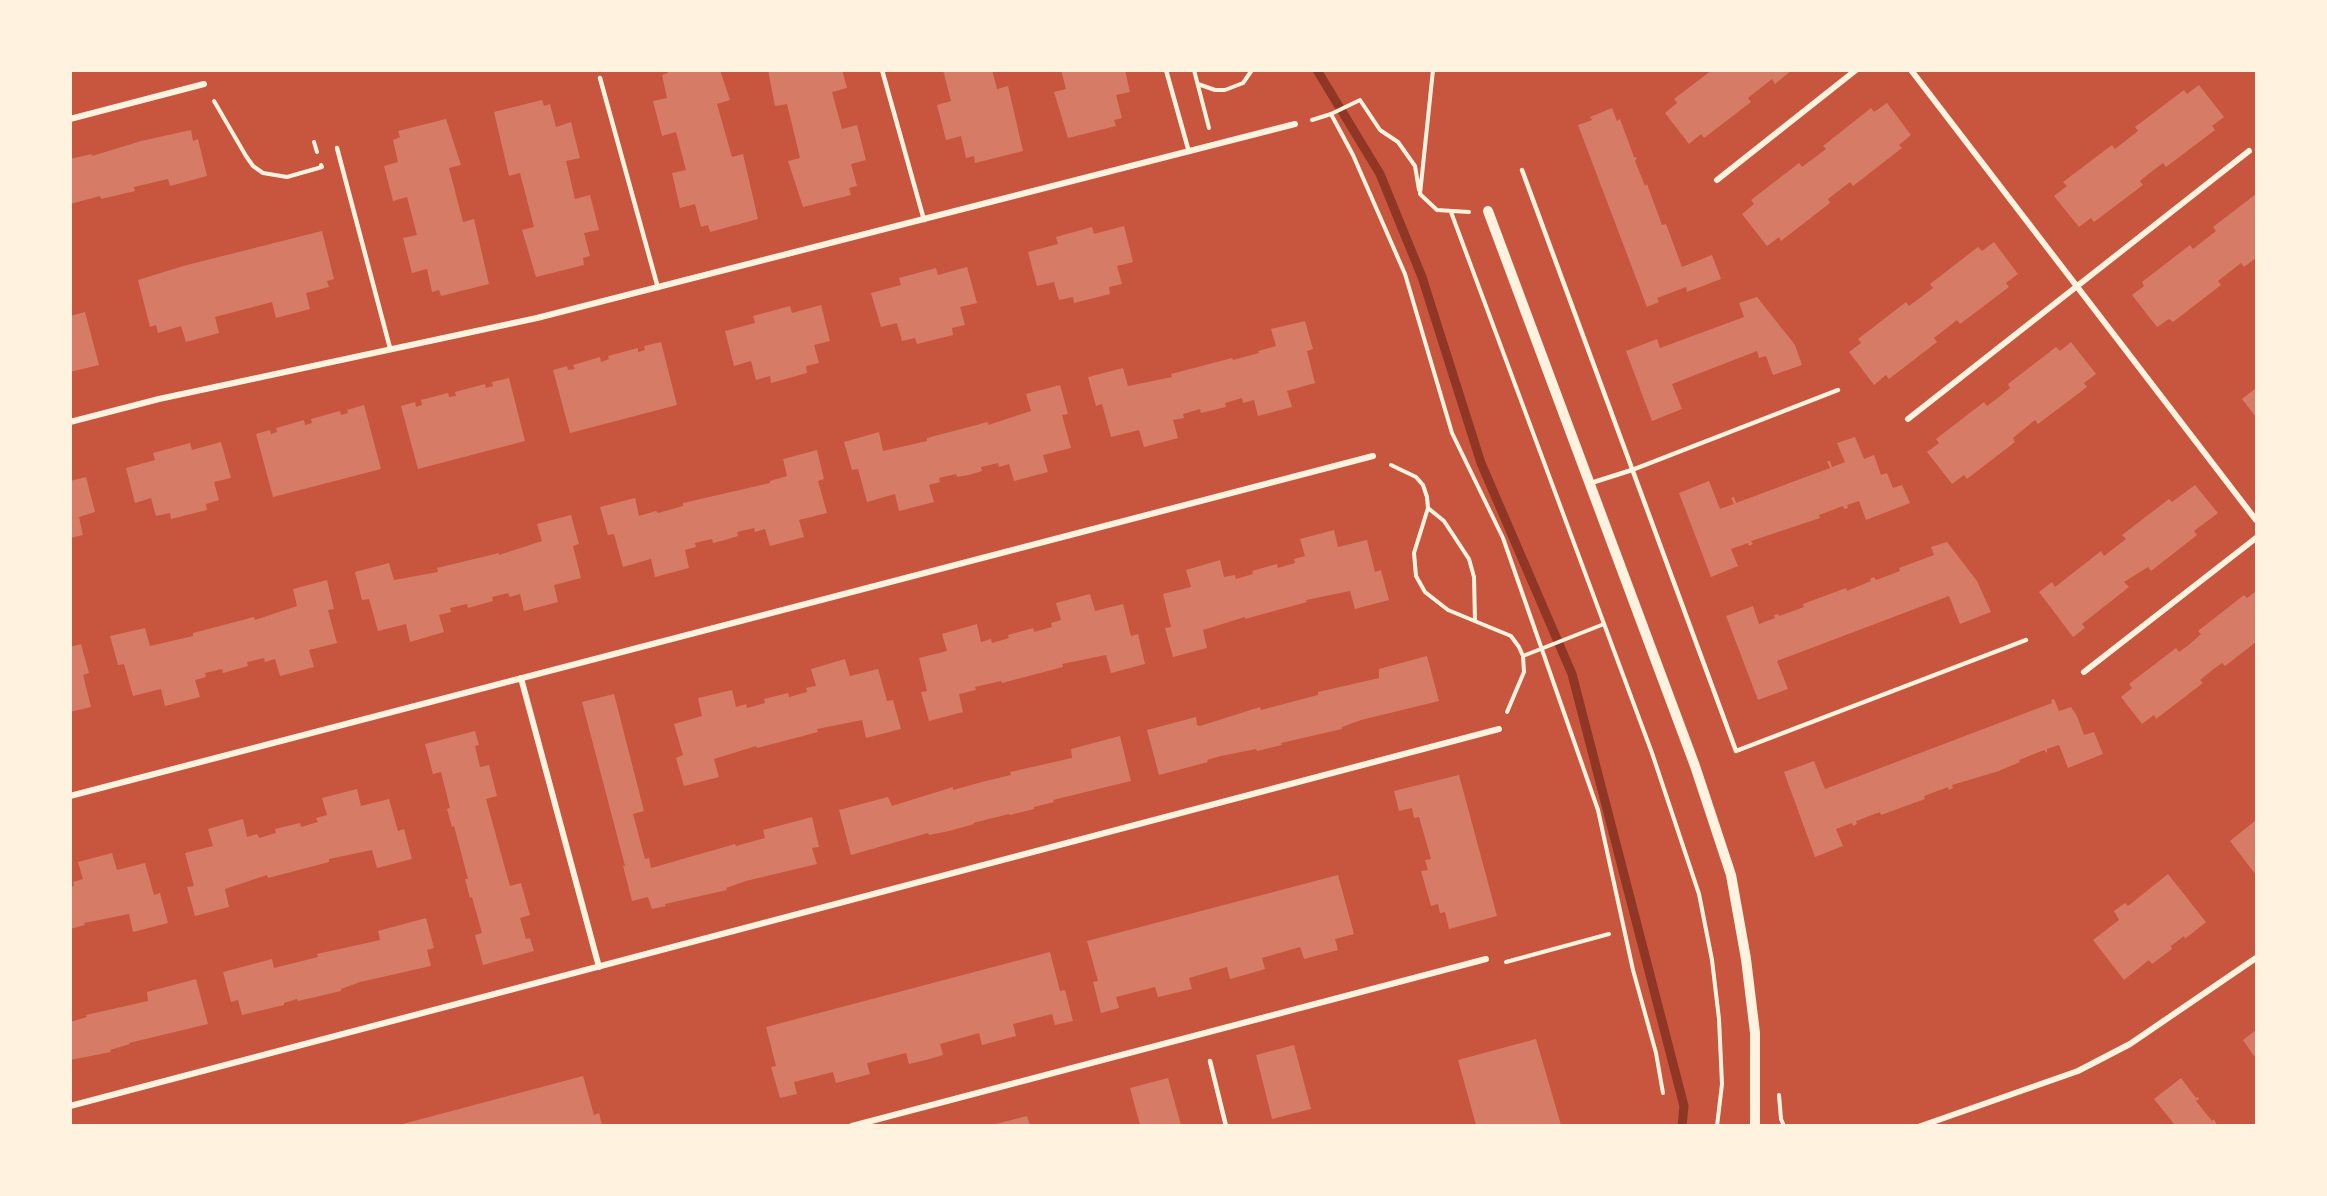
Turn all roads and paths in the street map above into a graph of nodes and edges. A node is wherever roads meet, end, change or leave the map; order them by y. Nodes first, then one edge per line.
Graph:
1 (882, 70) edge
2 (1166, 70) edge
3 (1194, 70) edge
4 (1252, 70) edge
5 (1433, 70) edge
6 (1856, 70) edge
7 (1911, 70) edge
8 (600, 78) dead end
9 (204, 84) joint
10 (1197, 84) junction
11 (1203, 107) dead end
12 (70, 119) edge
13 (1295, 124) dead end
14 (314, 142) dead end
15 (337, 148) dead end
16 (2249, 151) dead end
17 (1189, 152) junction
18 (1522, 170) dead end
19 (1717, 180) dead end
20 (1420, 194) junction
21 (1488, 211) joint
22 (1451, 212) junction
23 (924, 220) junction
24 (2078, 286) junction
25 (658, 288) junction
26 (390, 348) junction
27 (1838, 390) dead end
28 (1908, 419) dead end
29 (70, 422) edge
30 (1373, 456) joint
31 (1632, 470) junction
32 (1589, 483) junction
33 (1428, 508) junction
34 (2256, 520) edge
35 (2256, 538) edge
36 (1475, 621) junction
37 (1604, 624) junction
38 (2026, 640) dead end
39 (1542, 647) junction
40 (1523, 656) junction
41 (2084, 672) dead end
42 (521, 678) junction
43 (1499, 729) joint
44 (70, 796) edge
45 (1609, 934) dead end
46 (2256, 958) edge
47 (1486, 959) joint
48 (599, 967) junction
49 (1210, 1061) dead end
50 (1664, 1093) dead end
51 (70, 1106) edge
52 (852, 1125) edge
53 (1226, 1125) edge
54 (1717, 1125) edge
55 (1755, 1125) edge
56 (1921, 1125) edge

1 - 23 lane
2 - 17 lane
3 - 10 path
4 - 10 path
5 - 20 path
6 - 19 street
7 - 24 street
8 - 25 lane
9 - 12 street
9 - 14 path
10 - 11 path
13 - 17 street
15 - 26 lane
16 - 24 street
17 - 23 street
18 - 31 lane
20 - 22 path
20 - 39 path
21 - 22 path
21 - 32 street
22 - 37 path
23 - 25 street
24 - 28 street
24 - 34 street
25 - 26 street
26 - 29 street
27 - 31 lane
30 - 33 path
30 - 42 street
31 - 32 lane
31 - 38 lane
32 - 55 street
33 - 36 path
33 - 36 path
35 - 41 street
36 - 40 path
37 - 39 path
37 - 54 path
39 - 40 path
39 - 50 path
40 - 43 path
42 - 44 street
42 - 48 street
43 - 48 street
45 - 47 path
46 - 56 street
47 - 52 street
48 - 51 street
49 - 53 lane

